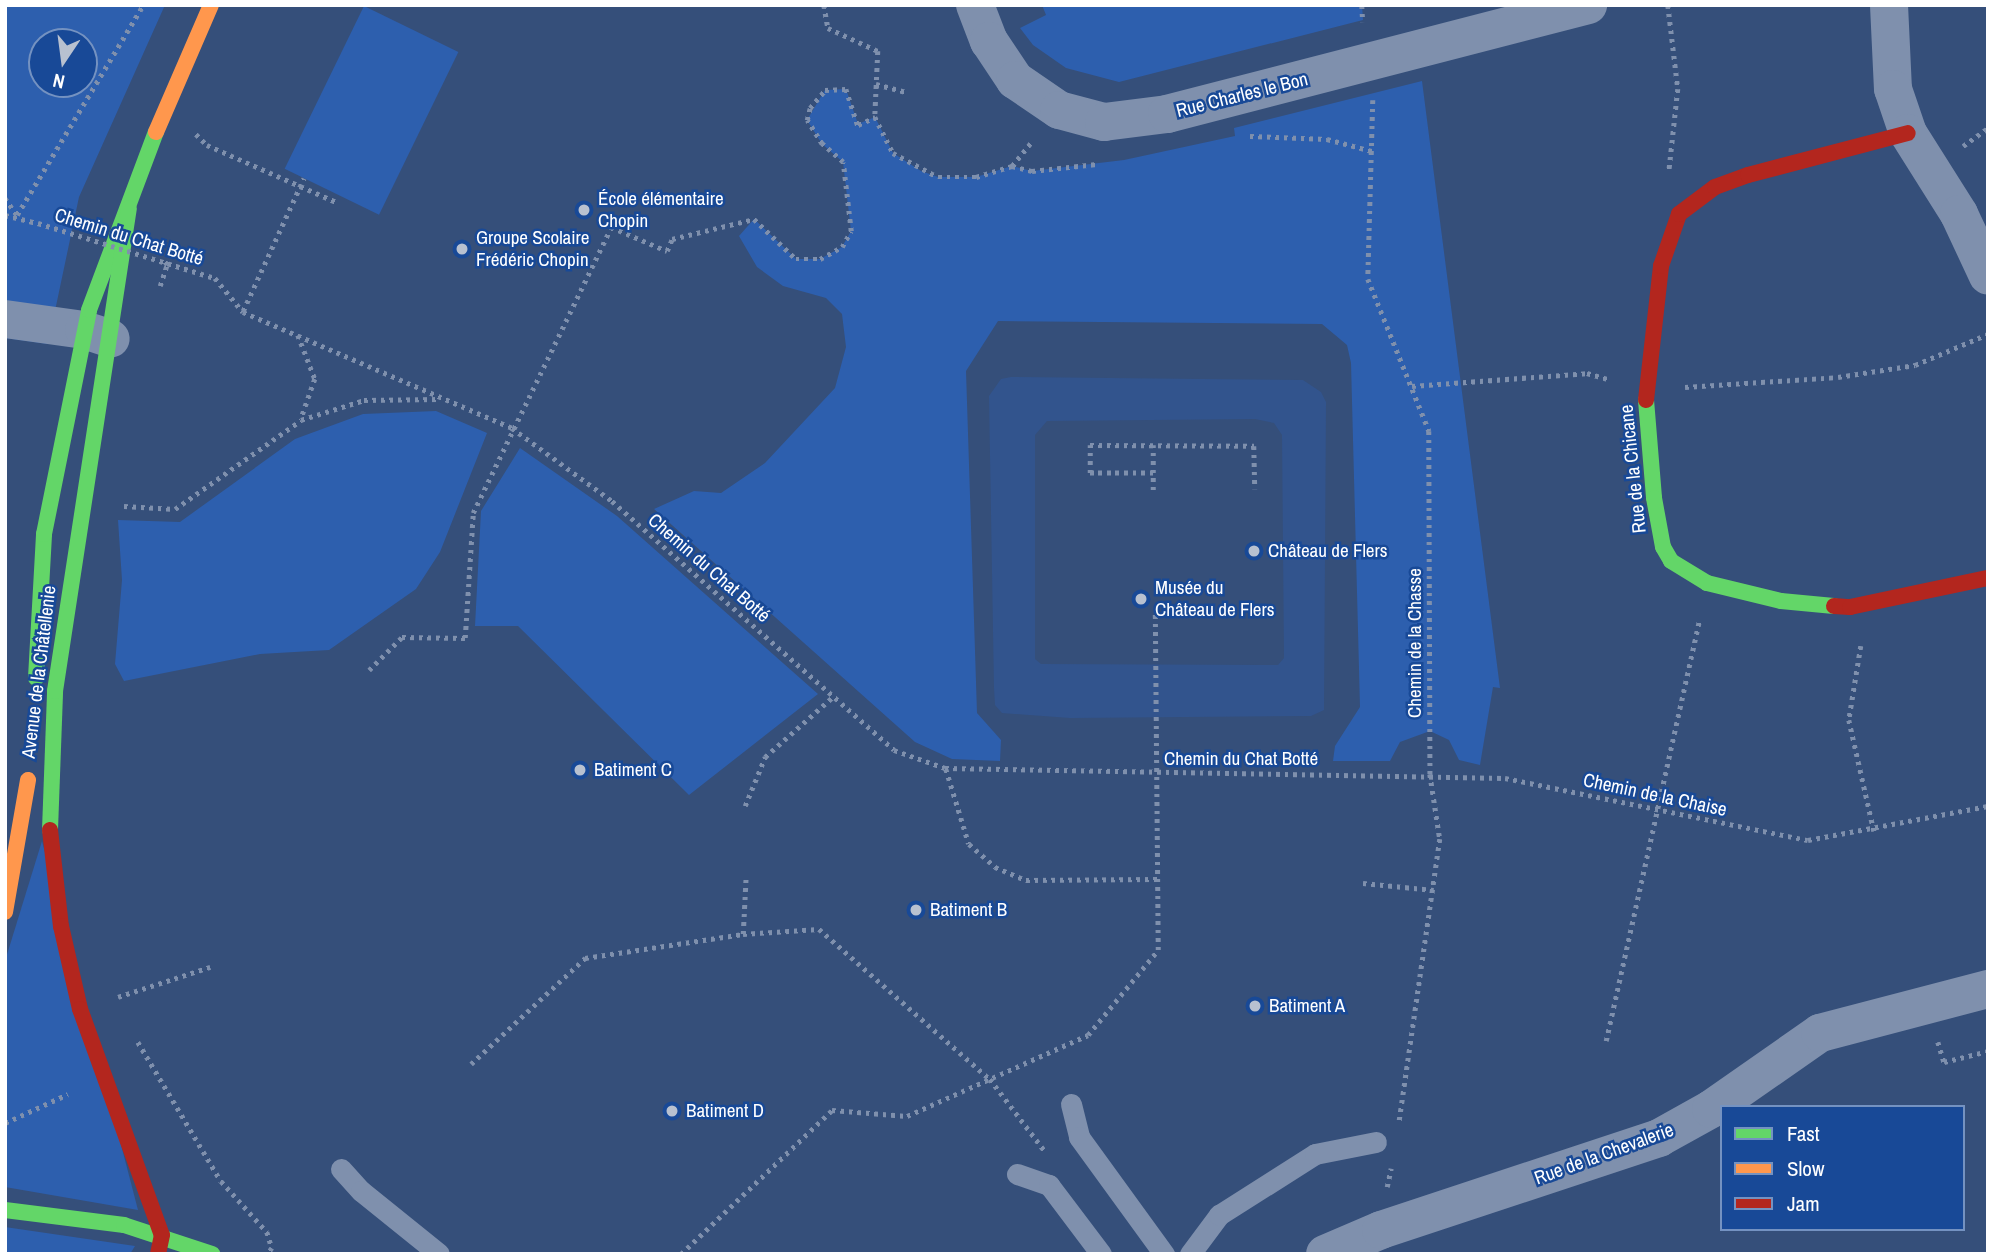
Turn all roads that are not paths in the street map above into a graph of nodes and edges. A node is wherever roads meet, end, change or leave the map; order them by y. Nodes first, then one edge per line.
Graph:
1 (211, 5) edge
2 (975, 5) edge
3 (1889, 5) edge
4 (1568, 8) edge
5 (1908, 133) junction
6 (129, 209) junction
7 (1988, 276) edge
8 (5, 319) edge
9 (97, 335) junction
10 (1988, 578) edge
11 (35, 699) dead end
12 (30, 759) dead end
13 (5, 912) edge
14 (1988, 989) edge
15 (1071, 1104) dead end
16 (1386, 1139) road end
17 (341, 1169) dead end
18 (1017, 1174) dead end
19 (5, 1210) edge
20 (162, 1236) junction
21 (158, 1254) edge
22 (212, 1254) edge
23 (439, 1254) edge
24 (1101, 1254) edge
25 (1164, 1254) edge
26 (1190, 1254) edge
27 (1325, 1254) edge

1 - 6 street, Avenue de la Châtellenie
2 - 4 street, Rue Charles le Bon
3 - 5 street
5 - 7 street
5 - 10 street, Rue de la Chicane
6 - 9 street, Avenue de la Châtellenie
6 - 9 street, Avenue de la Châtellenie
8 - 9 street
9 - 11 street, Avenue de la Châtellenie
9 - 20 street, Avenue de la Châtellenie
12 - 13 street, Avenue de la Châtellenie
14 - 27 street, Rue de la Chevalerie
15 - 25 lane
16 - 26 lane
17 - 23 lane
18 - 24 lane
19 - 20 street
20 - 21 street
20 - 22 street

